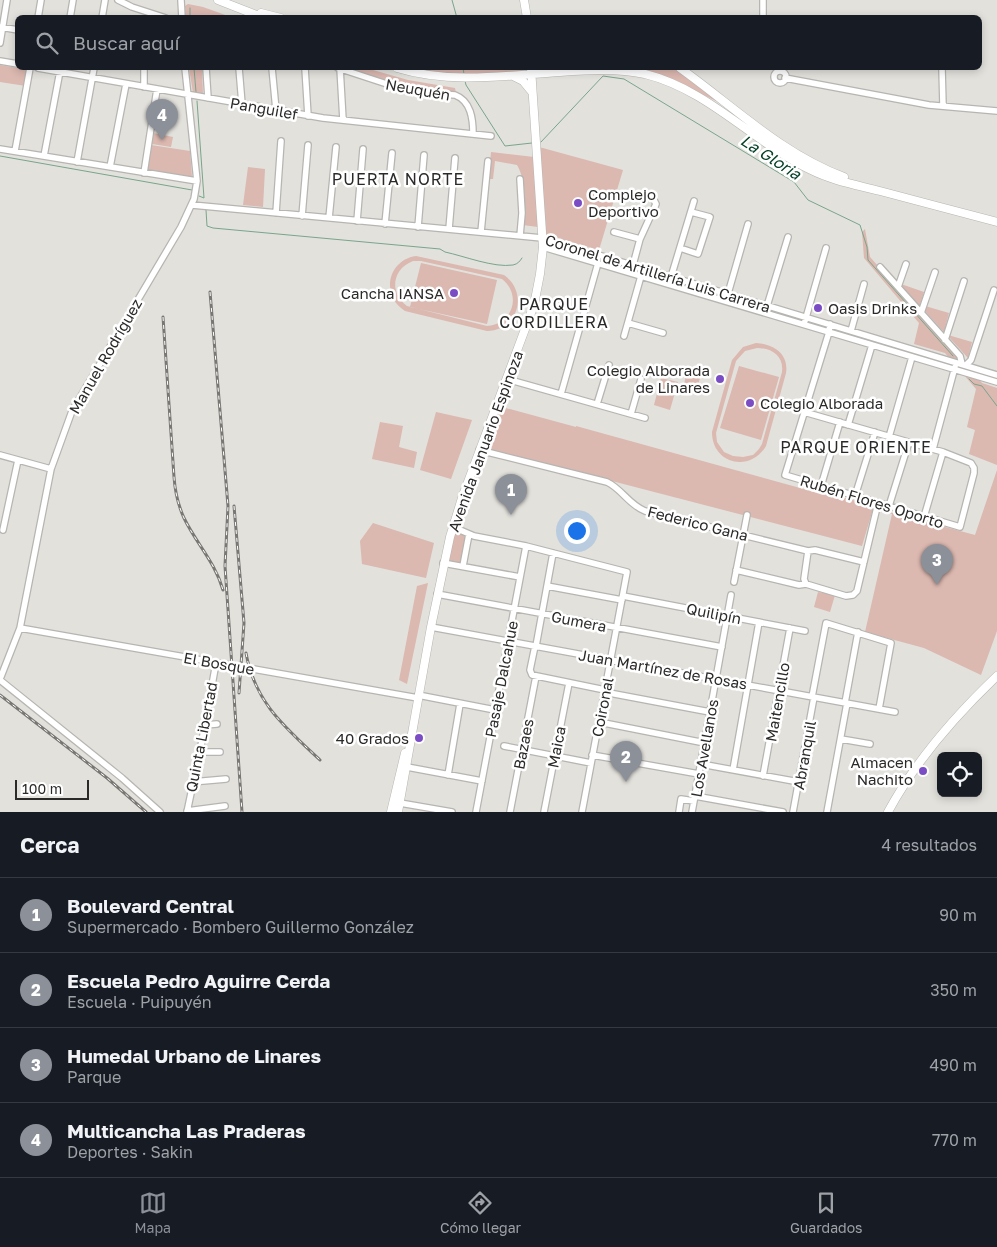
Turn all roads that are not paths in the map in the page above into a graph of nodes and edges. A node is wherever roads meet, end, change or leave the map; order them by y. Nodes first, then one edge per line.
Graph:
1 (7, 0) edge
2 (41, 0) edge
3 (72, 0) edge
4 (105, 0) edge
5 (118, 0) edge
6 (218, 0) edge
7 (524, 0) edge
8 (762, 0) edge
9 (182, 1) edge
10 (246, 10) junction
11 (144, 14) edge
12 (38, 15) edge
13 (70, 15) edge
14 (102, 15) edge
15 (182, 15) edge
16 (257, 15) edge
17 (268, 15) edge
18 (526, 15) edge
19 (763, 15) edge
20 (1, 27) edge
21 (15, 29) edge
22 (0, 43) edge
23 (0, 61) edge
24 (15, 64) edge
25 (30, 70) edge
26 (49, 70) edge
27 (94, 70) edge
28 (144, 70) edge
29 (185, 70) edge
30 (206, 70) edge
31 (239, 70) edge
32 (272, 70) edge
33 (305, 70) edge
34 (339, 70) edge
35 (345, 70) edge
36 (406, 70) edge
37 (487, 70) edge
38 (550, 70) edge
39 (618, 70) edge
40 (683, 70) edge
41 (942, 70) edge
42 (531, 71) edge
43 (60, 72) junction
44 (511, 75) junction
45 (493, 76) junction
46 (92, 77) junction
47 (786, 78) dead end
48 (126, 84) junction
49 (144, 87) junction
50 (157, 89) junction
51 (533, 93) junction
52 (189, 95) junction
53 (208, 98) junction
54 (242, 104) junction
55 (942, 106) junction
56 (276, 110) junction
57 (997, 111) edge
58 (308, 116) junction
59 (343, 120) junction
60 (473, 134) junction
61 (491, 136) dead end
62 (281, 141) dead end
63 (308, 146) dead end
64 (336, 146) dead end
65 (0, 149) edge
66 (363, 149) dead end
67 (15, 151) junction
68 (392, 153) dead end
69 (424, 155) dead end
70 (44, 156) junction
71 (455, 158) dead end
72 (488, 161) dead end
73 (77, 162) junction
74 (110, 167) junction
75 (144, 173) junction
76 (520, 179) dead end
77 (197, 181) junction
78 (880, 191) junction
79 (631, 196) dead end
80 (694, 201) dead end
81 (192, 205) junction
82 (691, 212) junction
83 (276, 214) junction
84 (302, 216) junction
85 (330, 218) junction
86 (357, 221) junction
87 (997, 222) edge
88 (385, 224) junction
89 (748, 224) dead end
90 (418, 227) junction
91 (448, 229) junction
92 (482, 232) junction
93 (614, 232) dead end
94 (520, 236) junction
95 (788, 237) dead end
96 (640, 239) junction
97 (543, 242) junction
98 (566, 245) junction
99 (680, 248) junction
100 (826, 248) dead end
101 (564, 253) junction
102 (623, 262) junction
103 (598, 263) junction
104 (906, 264) dead end
105 (633, 265) junction
106 (880, 267) dead end
107 (620, 270) junction
108 (935, 272) dead end
109 (641, 276) junction
110 (671, 277) junction
111 (964, 280) dead end
112 (864, 284) dead end
113 (898, 287) junction
114 (994, 290) dead end
115 (728, 294) junction
116 (726, 301) junction
117 (767, 306) junction
118 (921, 313) junction
119 (806, 317) junction
120 (628, 323) junction
121 (804, 324) junction
122 (830, 324) junction
123 (850, 331) junction
124 (828, 332) junction
125 (663, 333) dead end
126 (624, 336) dead end
127 (945, 340) junction
128 (872, 345) junction
129 (912, 357) junction
130 (962, 364) junction
131 (608, 365) dead end
132 (955, 369) junction
133 (997, 375) edge
134 (507, 379) junction
135 (641, 379) dead end
136 (997, 382) edge
137 (561, 394) junction
138 (597, 404) junction
139 (804, 412) junction
140 (632, 414) junction
141 (644, 418) dead end
142 (840, 422) junction
143 (848, 425) junction
144 (875, 432) junction
145 (889, 436) junction
146 (909, 442) junction
147 (933, 449) junction
148 (479, 450) junction
149 (943, 452) junction
150 (0, 455) edge
151 (18, 460) junction
152 (51, 468) junction
153 (821, 486) junction
154 (855, 496) junction
155 (878, 503) junction
156 (889, 506) junction
157 (747, 515) dead end
158 (924, 517) junction
159 (453, 527) junction
160 (3, 530) dead end
161 (469, 534) junction
162 (742, 535) junction
163 (526, 546) junction
164 (808, 551) junction
165 (553, 553) junction
166 (864, 562) junction
167 (444, 563) junction
168 (463, 566) junction
169 (736, 570) junction
170 (520, 577) junction
171 (734, 582) dead end
172 (806, 584) junction
173 (547, 586) junction
174 (437, 594) junction
175 (731, 595) dead end
176 (622, 598) junction
177 (514, 608) junction
178 (542, 614) junction
179 (728, 616) junction
180 (759, 622) junction
181 (431, 627) junction
182 (20, 628) junction
183 (616, 628) junction
184 (790, 628) junction
185 (805, 631) dead end
186 (858, 632) junction
187 (508, 641) junction
188 (535, 646) junction
189 (722, 647) junction
190 (610, 660) junction
191 (216, 662) junction
192 (536, 676) junction
193 (997, 676) edge
194 (716, 679) junction
195 (0, 680) edge
196 (569, 682) junction
197 (748, 685) junction
198 (605, 691) junction
199 (779, 691) junction
200 (418, 697) junction
201 (813, 697) junction
202 (846, 703) junction
203 (460, 704) junction
204 (879, 709) junction
205 (495, 710) junction
206 (710, 712) junction
207 (896, 712) dead end
208 (599, 722) junction
209 (217, 724) dead end
210 (413, 724) junction
211 (205, 725) junction
212 (841, 738) junction
213 (705, 743) junction
214 (870, 744) dead end
215 (504, 746) dead end
216 (522, 749) junction
217 (200, 752) junction
218 (220, 752) dead end
219 (592, 755) junction
220 (555, 756) junction
221 (591, 763) junction
222 (701, 764) junction
223 (407, 767) junction
224 (733, 770) junction
225 (699, 774) junction
226 (448, 775) junction
227 (763, 776) junction
228 (226, 779) dead end
229 (482, 781) junction
230 (192, 782) junction
231 (799, 782) junction
232 (694, 799) junction
233 (400, 803) junction
234 (222, 809) edge
235 (196, 811) edge
236 (160, 812) edge
237 (187, 812) edge
238 (391, 812) edge
239 (398, 812) edge
240 (452, 812) edge
241 (476, 812) edge
242 (510, 812) edge
243 (544, 812) edge
244 (582, 812) edge
245 (679, 812) edge
246 (692, 812) edge
247 (783, 812) edge
248 (793, 812) edge
249 (827, 812) edge
250 (888, 812) edge

1 - 20 street
2 - 12 street
3 - 13 street
4 - 14 street
5 - 11 street
6 - 10 main road
7 - 18 main road
8 - 19 street
9 - 15 street
10 - 16 main road
10 - 17 main road
20 - 21 street
20 - 22 street
23 - 24 street
25 - 67 street
26 - 43 street, Panguilef
27 - 46 street
28 - 49 street
29 - 52 street, Manuel Rodríguez
30 - 53 street
31 - 54 street
32 - 56 street
33 - 58 street
34 - 59 street
35 - 60 street, Neuquén
36 - 45 main road
37 - 45 main road
38 - 42 main road
39 - 78 main road
40 - 78 main road
41 - 55 street
42 - 44 main road
42 - 51 main road, Avenida Januario Espinoza
43 - 46 street, Panguilef
43 - 70 street
44 - 45 main road
44 - 51 main road
46 - 48 street, Panguilef
46 - 73 street
47 - 55 street
48 - 49 street, Panguilef
48 - 74 street
49 - 50 street, Panguilef
50 - 52 street, Panguilef
50 - 75 street
51 - 97 main road, Avenida Januario Espinoza
52 - 53 street, Panguilef
52 - 77 street, Manuel Rodríguez
53 - 54 street, Panguilef
54 - 56 street, Panguilef
55 - 57 street
56 - 58 street, Panguilef
58 - 59 street, Panguilef
59 - 60 street, Panguilef
60 - 61 street, Panguilef
62 - 83 street
63 - 84 street
64 - 85 street
65 - 67 street
66 - 86 street
67 - 70 street
68 - 88 street
69 - 90 street
70 - 73 street
71 - 91 street
72 - 92 street
73 - 74 street
74 - 75 street
75 - 77 street
76 - 94 street
77 - 81 street, Manuel Rodríguez
78 - 87 main road
79 - 96 street
80 - 82 street
81 - 83 street, Coronel de Artillería Luis Carrera
81 - 152 street, Manuel Rodríguez
82 - 99 street
82 - 99 street
83 - 84 street, Coronel de Artillería Luis Carrera
84 - 85 street, Coronel de Artillería Luis Carrera
85 - 86 street, Coronel de Artillería Luis Carrera
86 - 88 street, Coronel de Artillería Luis Carrera
88 - 90 street, Coronel de Artillería Luis Carrera
89 - 115 street
90 - 91 street, Coronel de Artillería Luis Carrera
91 - 92 street, Coronel de Artillería Luis Carrera
92 - 94 street, Coronel de Artillería Luis Carrera
93 - 96 street
94 - 97 street, Coronel de Artillería Luis Carrera
95 - 117 street
96 - 105 street
97 - 98 street, Coronel de Artillería Luis Carrera
97 - 101 street, Coronel de Artillería Luis Carrera
97 - 134 main road, Avenida Januario Espinoza
98 - 101 street
98 - 102 street, Coronel de Artillería Luis Carrera
99 - 110 street
100 - 119 street
101 - 103 street, Coronel de Artillería Luis Carrera
102 - 105 street, Coronel de Artillería Luis Carrera
102 - 107 street
103 - 107 street, Coronel de Artillería Luis Carrera
103 - 137 street
104 - 113 street
105 - 110 street, Coronel de Artillería Luis Carrera
106 - 113 street
107 - 109 street, Coronel de Artillería Luis Carrera
108 - 118 street
109 - 116 street, Coronel de Artillería Luis Carrera
109 - 120 street
110 - 115 street, Coronel de Artillería Luis Carrera
111 - 127 street
112 - 123 street
113 - 118 street
114 - 130 street
115 - 116 street
115 - 117 street, Coronel de Artillería Luis Carrera
116 - 121 street, Coronel de Artillería Luis Carrera
117 - 119 street, Coronel de Artillería Luis Carrera
118 - 127 street
119 - 121 street
119 - 122 street, Coronel de Artillería Luis Carrera
120 - 125 street
120 - 126 street
121 - 124 street, Coronel de Artillería Luis Carrera
122 - 123 street, Coronel de Artillería Luis Carrera
122 - 124 street
123 - 130 street, Coronel de Artillería Luis Carrera
124 - 128 street, Coronel de Artillería Luis Carrera
124 - 139 street
127 - 130 street
128 - 129 street, Coronel de Artillería Luis Carrera
128 - 143 street
129 - 132 street, Coronel de Artillería Luis Carrera
129 - 145 street
130 - 132 street
130 - 133 street, Coronel de Artillería Luis Carrera
131 - 138 street
132 - 136 street, Coronel de Artillería Luis Carrera
132 - 147 street
134 - 137 street
134 - 148 main road, Avenida Januario Espinoza
135 - 140 street
137 - 138 street
138 - 140 street
139 - 142 street
139 - 153 street, Rubén Flores Oporto
140 - 141 street
142 - 143 street
142 - 153 street
143 - 144 street
144 - 145 street
144 - 154 street
145 - 146 street
146 - 147 street
146 - 156 street
147 - 149 street
148 - 159 main road, Avenida Januario Espinoza
148 - 162 street, Federico Gana
149 - 158 street
149 - 158 street, Rubén Flores Oporto
150 - 151 street
151 - 152 street
151 - 160 street
152 - 182 street, Manuel Rodríguez
153 - 154 street, Rubén Flores Oporto
154 - 155 street, Rubén Flores Oporto
155 - 156 street, Rubén Flores Oporto
155 - 166 street
156 - 158 street, Rubén Flores Oporto
157 - 162 street
159 - 161 street
159 - 167 main road, Avenida Januario Espinoza
161 - 163 street
161 - 168 street, Avenida Januario Espinoza
162 - 164 street, Federico Gana
162 - 169 street
163 - 165 street
163 - 170 street, Pasaje Dalcahue
164 - 166 street, Federico Gana
164 - 172 street
165 - 173 street
165 - 176 street, Coironal
166 - 172 street
167 - 168 street
167 - 174 main road, Avenida Januario Espinoza
168 - 170 street
169 - 171 street
169 - 172 street
170 - 177 street, Pasaje Dalcahue
173 - 176 street, Quilipín
173 - 178 street
174 - 177 street, Gumera
174 - 181 main road, Avenida Januario Espinoza
175 - 179 street, Los Avellanos
176 - 179 street, Quilipín
176 - 183 street, Coironal
177 - 178 street, Gumera
177 - 187 street, Pasaje Dalcahue
178 - 183 street, Gumera
178 - 188 street
179 - 180 street, Quilipín
179 - 189 street, Los Avellanos
180 - 184 street, Quilipín
180 - 197 street
181 - 187 street, Juan Martínez de Rosas
181 - 200 main road, Avenida Januario Espinoza
182 - 191 street, El Bosque
182 - 195 street, Manuel Rodríguez
183 - 189 street, Gumera
183 - 190 street, Coironal
184 - 185 street, Quilipín
184 - 199 street, Maitencillo
186 - 201 street, Abranquil
186 - 202 street
186 - 204 street
187 - 188 street, Juan Martínez de Rosas
187 - 205 street, Pasaje Dalcahue
188 - 190 street, Juan Martínez de Rosas
188 - 192 street, Bazaes
189 - 194 street, Los Avellanos
190 - 194 street, Juan Martínez de Rosas
190 - 198 street, Coironal
191 - 200 street, El Bosque
191 - 211 street, Quinta Libertad
192 - 196 street
192 - 216 street, Bazaes
193 - 250 main road
194 - 197 street, Juan Martínez de Rosas
194 - 206 street, Los Avellanos
195 - 236 street
196 - 198 street
196 - 220 street, Maica
197 - 199 street, Juan Martínez de Rosas
197 - 224 street
198 - 206 street
198 - 208 street, Coironal
199 - 201 street, Juan Martínez de Rosas
199 - 227 street, Maitencillo
200 - 203 street, El Bosque
200 - 210 main road, Avenida Januario Espinoza
201 - 202 street, Juan Martínez de Rosas
201 - 231 street, Abranquil
202 - 204 street, Juan Martínez de Rosas
202 - 212 street
203 - 205 street, El Bosque
203 - 226 street
204 - 207 street, Juan Martínez de Rosas
205 - 229 street, Pasaje Dalcahue
206 - 213 street, Los Avellanos
208 - 213 street
208 - 219 street, Coironal
209 - 211 street
210 - 223 main road, Avenida Januario Espinoza
210 - 238 main road, Avenida Januario Espinoza
211 - 217 street, Quinta Libertad
212 - 214 street
212 - 249 street
213 - 222 street, Los Avellanos
215 - 216 street
216 - 220 street
216 - 242 street, Bazaes
217 - 218 street
217 - 230 street, Quinta Libertad
219 - 221 street, Coironal
219 - 225 street
220 - 221 street
220 - 243 street, Maica
221 - 244 street, Coironal
222 - 224 street
222 - 225 street, Los Avellanos
223 - 226 street
223 - 233 main road, Avenida Januario Espinoza
224 - 227 street
225 - 232 street, Los Avellanos
226 - 229 street
227 - 231 street
228 - 230 street
229 - 241 street, Pasaje Dalcahue
230 - 237 street, Quinta Libertad
231 - 248 street, Abranquil
232 - 245 street
232 - 246 street, Los Avellanos
232 - 247 street
233 - 239 main road, Avenida Januario Espinoza
233 - 240 street
234 - 235 street
235 - 237 street

